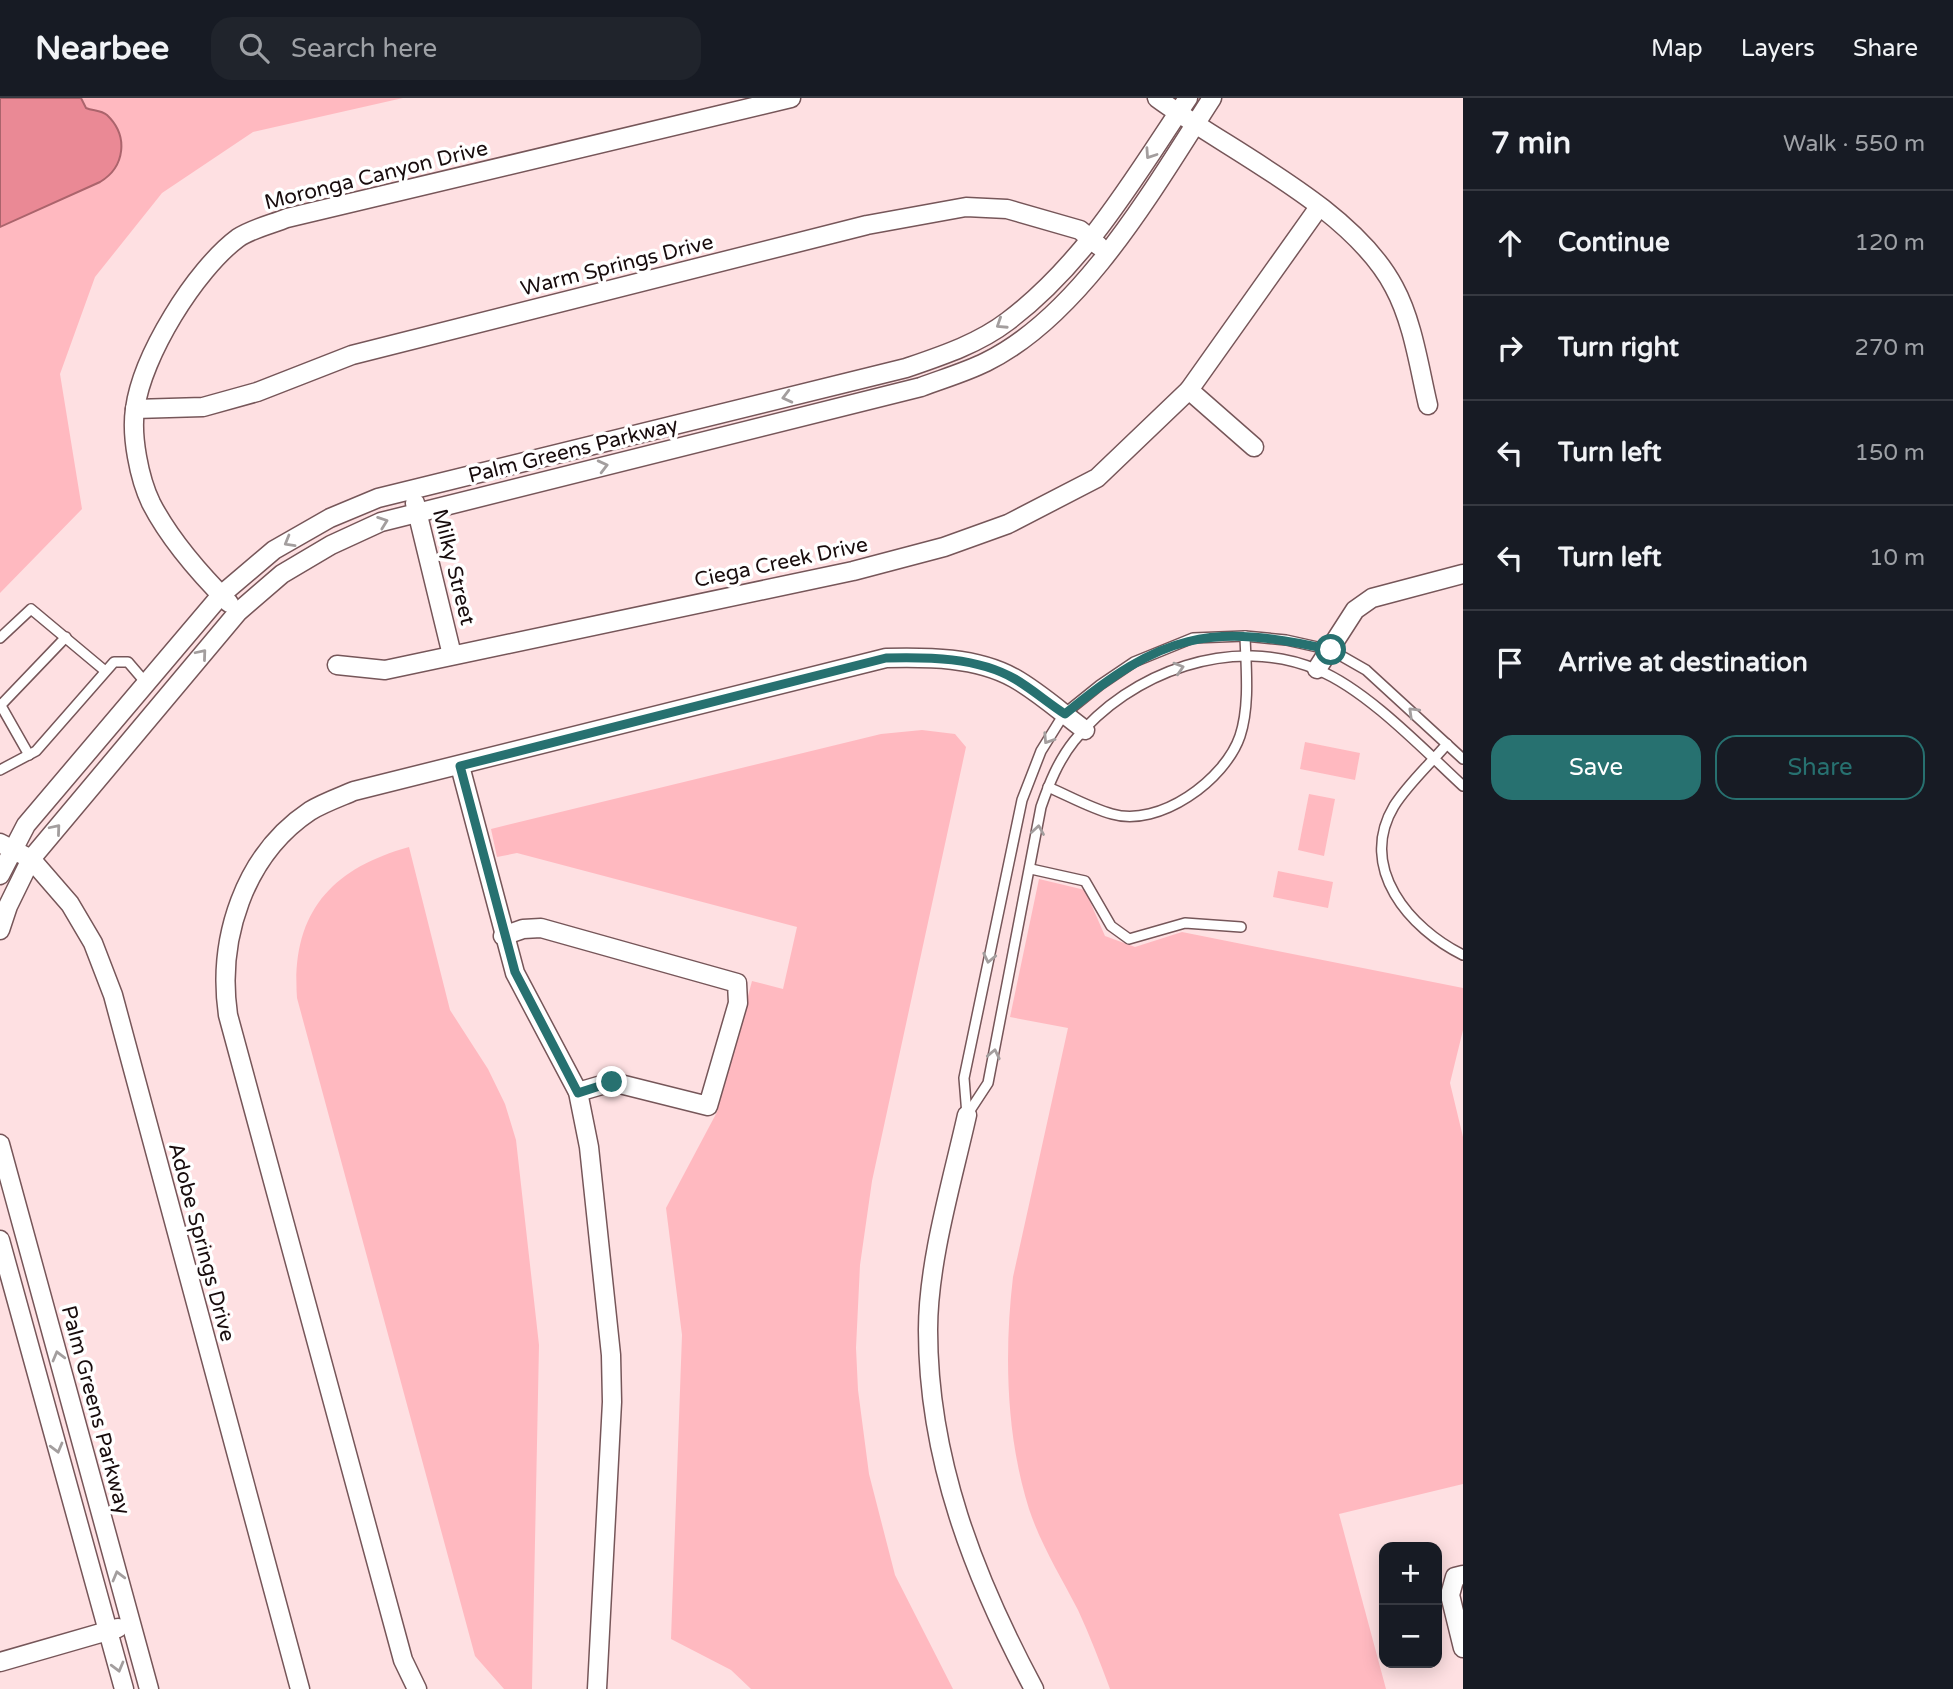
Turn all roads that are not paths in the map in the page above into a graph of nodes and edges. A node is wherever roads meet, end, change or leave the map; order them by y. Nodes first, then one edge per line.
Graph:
1 (791, 98) edge
2 (1157, 98) edge
3 (1212, 98) edge
4 (1183, 105) edge
5 (1195, 124) junction
6 (1319, 207) junction
7 (1092, 240) junction
8 (1107, 252) junction
9 (1189, 390) junction
10 (1428, 405) dead end
11 (135, 409) junction
12 (1254, 447) dead end
13 (411, 489) junction
14 (417, 512) junction
15 (1463, 574) edge
16 (221, 595) junction
17 (238, 612) junction
18 (1245, 636) junction
19 (66, 637) junction
20 (0, 638) edge
21 (1331, 650) junction
22 (452, 655) junction
23 (1245, 656) junction
24 (337, 665) dead end
25 (1317, 669) junction
26 (104, 670) junction
27 (146, 683) junction
28 (0, 705) edge
29 (1065, 714) junction
30 (1085, 730) junction
31 (1447, 744) junction
32 (29, 755) junction
33 (1434, 759) junction
34 (1463, 759) edge
35 (460, 766) junction
36 (0, 770) edge
37 (1463, 786) edge
38 (1048, 787) junction
39 (7, 846) edge
40 (31, 859) junction
41 (1031, 869) junction
42 (0, 875) edge
43 (1241, 928) dead end
44 (0, 930) edge
45 (503, 936) junction
46 (1463, 955) edge
47 (578, 1093) junction
48 (967, 1115) junction
49 (0, 1144) edge
50 (0, 1240) edge
51 (1459, 1576) edge
52 (131, 1623) junction
53 (108, 1631) junction
54 (1463, 1648) edge
55 (0, 1662) edge
56 (124, 1689) edge
57 (149, 1689) edge
58 (300, 1689) edge
59 (417, 1689) edge
60 (597, 1689) edge
61 (1034, 1689) edge

1 - 11 street, Moronga Canyon Drive
2 - 4 street
3 - 5 street, Palm Greens Parkway
4 - 5 street
4 -> 7 street, Palm Greens Parkway
5 - 6 street
5 - 8 street, Palm Greens Parkway
6 - 9 street, Ciega Creek Drive
6 - 10 street
7 - 8 street, Warm Springs Drive
7 - 11 street, Warm Springs Drive
7 -> 13 street, Palm Greens Parkway
14 -> 8 street, Palm Greens Parkway
9 - 12 street
9 - 22 street, Ciega Creek Drive
11 - 16 street, Moronga Canyon Drive
13 - 14 street, Milky Street
13 -> 16 street, Palm Greens Parkway
17 -> 14 street, Palm Greens Parkway
14 - 22 street, Milky Street
15 - 21 street
16 - 17 street, Moronga Canyon Drive
16 - 27 street, Palm Greens Parkway
40 -> 17 street, Palm Greens Parkway
18 - 21 lane
18 - 23 lane
18 - 29 lane
19 - 20 lane
19 - 26 lane
19 - 28 lane
21 - 25 street
31 -> 21 lane
22 - 24 street, Ciega Creek Drive
23 - 25 lane
30 -> 23 lane
23 - 38 lane
25 - 33 lane
26 - 27 lane
26 - 32 lane
27 - 39 street, Palm Greens Parkway
28 - 32 lane
29 - 30 street
29 - 35 street
29 -> 48 lane
30 - 38 lane
31 - 33 lane
31 - 34 lane
32 - 36 lane
33 - 37 lane
33 - 46 lane
35 - 45 street
35 - 59 street
41 -> 38 lane
39 - 40 street, Adobe Springs Drive
39 - 42 street, Palm Greens Parkway
40 - 44 street, Palm Greens Parkway
40 - 58 street, Adobe Springs Drive
41 - 43 lane
48 -> 41 lane
45 - 47 street
45 - 47 street
47 - 60 street
48 - 61 street
52 -> 49 street, Palm Greens Parkway
50 -> 53 street
51 - 54 street
52 - 53 street
52 - 57 street, Palm Greens Parkway
53 - 55 street
53 -> 56 street

